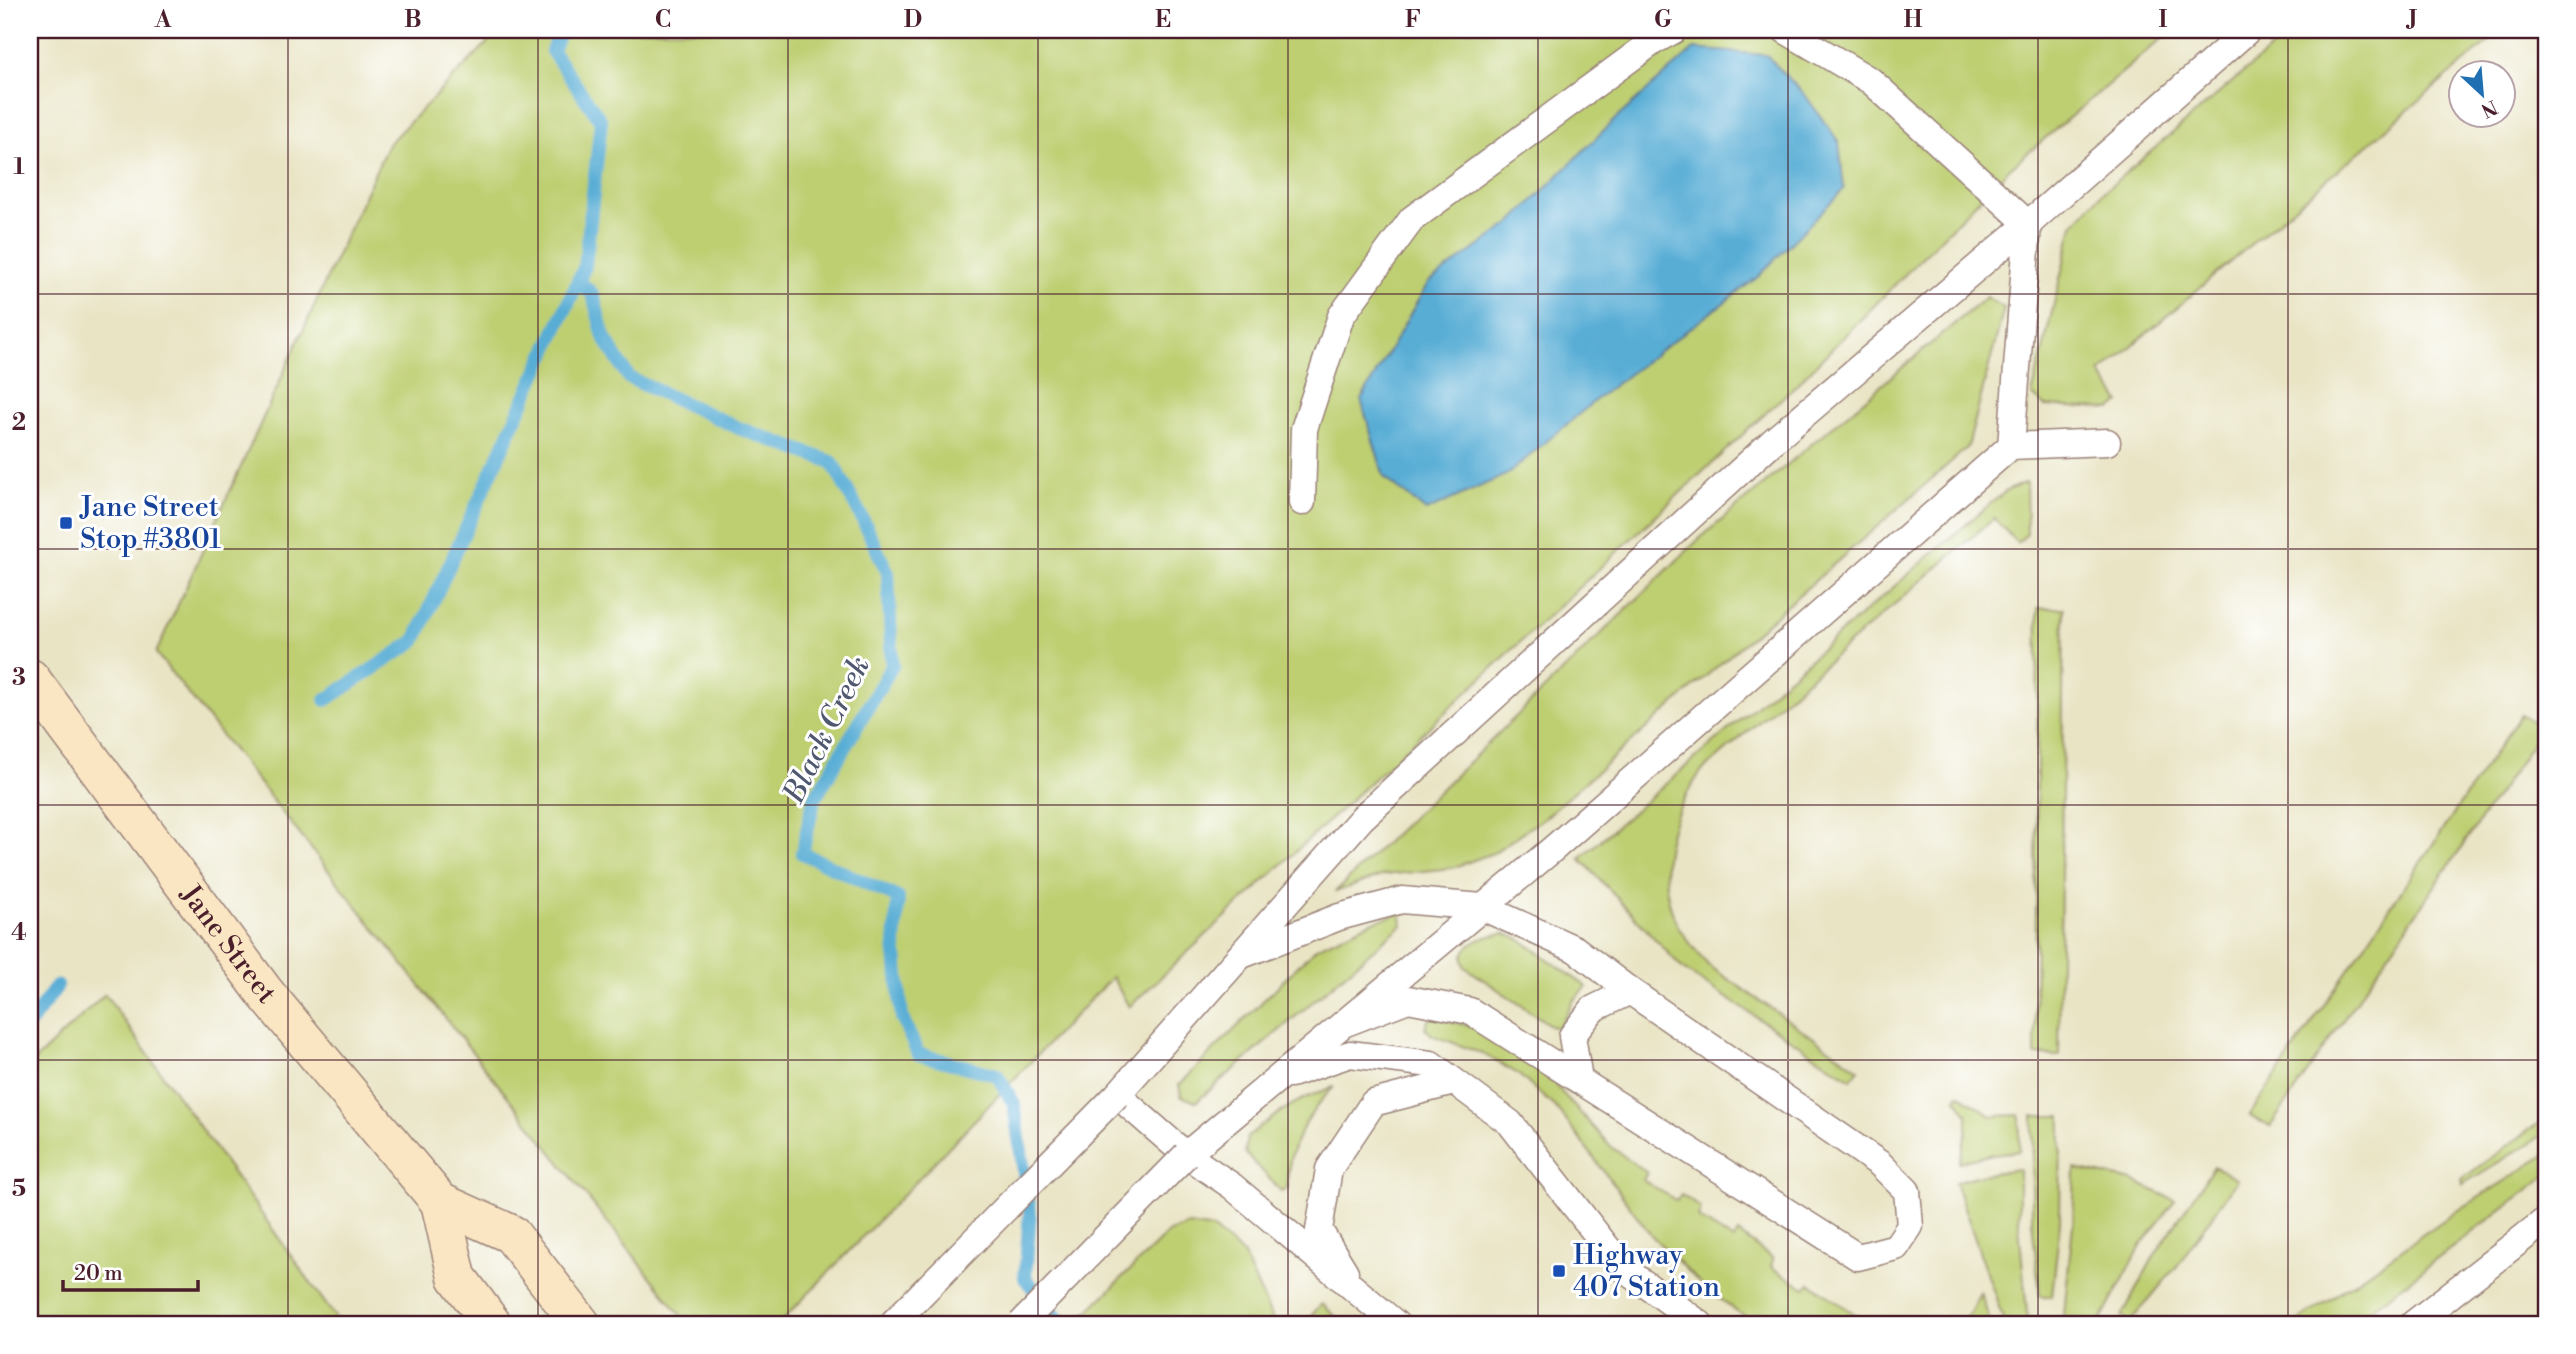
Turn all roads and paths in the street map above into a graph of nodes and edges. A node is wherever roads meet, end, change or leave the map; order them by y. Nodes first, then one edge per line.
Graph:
1 (1674, 30) edge
2 (1785, 30) edge
3 (2248, 30) edge
4 (2028, 224) junction
5 (2107, 442) dead end
6 (2011, 446) junction
7 (1302, 502) dead end
8 (30, 678) edge
9 (1482, 907) junction
10 (1237, 957) junction
11 (1630, 991) junction
12 (1343, 1024) junction
13 (1276, 1079) junction
14 (1579, 1079) junction
15 (1454, 1082) junction
16 (1117, 1095) junction
17 (1186, 1155) junction
18 (440, 1202) junction
19 (2546, 1220) edge
20 (1359, 1295) junction
21 (492, 1324) edge
22 (581, 1324) edge
23 (892, 1324) edge
24 (1021, 1324) edge
25 (1396, 1324) edge
26 (1700, 1324) edge
27 (2413, 1324) edge

1 - 7 lane
2 - 4 lane
3 - 4 lane
4 - 6 lane
4 - 10 lane
5 - 6 lane
6 - 9 lane
8 - 18 main road, Jane Street
9 - 10 lane
9 - 11 lane
9 - 12 lane
10 - 16 lane
11 - 14 lane
11 - 14 lane
12 - 13 lane
12 - 14 lane
13 - 15 lane
13 - 17 lane
15 - 20 lane
15 - 26 lane
16 - 17 lane
16 - 23 lane, bridge
17 - 20 lane
17 - 24 lane, bridge
18 - 21 main road, Jane Street
18 - 22 main road, Jane Street
19 - 27 lane
20 - 25 lane

